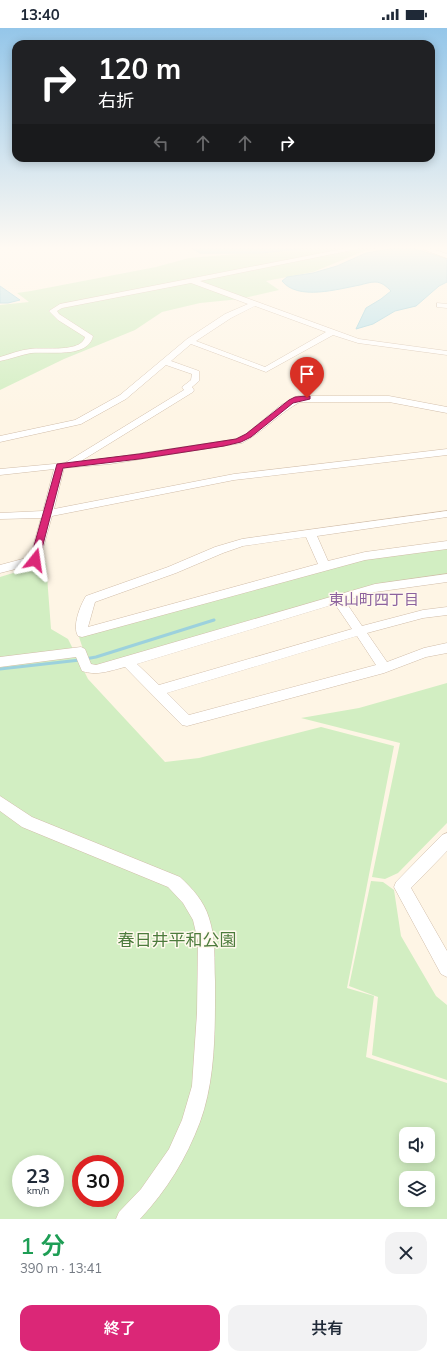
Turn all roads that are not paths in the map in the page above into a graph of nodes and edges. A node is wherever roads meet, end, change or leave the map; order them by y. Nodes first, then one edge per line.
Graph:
1 (78, 303) edge
2 (250, 303) edge
3 (254, 304) junction
4 (331, 333) junction
5 (190, 341) junction
6 (447, 353) edge
7 (0, 359) edge
8 (166, 362) junction
9 (447, 410) edge
10 (0, 439) edge
11 (447, 452) edge
12 (63, 466) junction
13 (0, 472) edge
14 (47, 514) junction
15 (447, 514) edge
16 (0, 516) edge
17 (310, 533) junction
18 (447, 545) edge
19 (324, 566) junction
20 (0, 569) edge
21 (447, 578) edge
22 (338, 599) junction
23 (447, 612) edge
24 (360, 632) junction
25 (447, 648) edge
26 (0, 662) edge
27 (128, 662) junction
28 (384, 668) junction
29 (156, 691) junction
30 (0, 803) edge
31 (447, 840) edge
32 (447, 968) edge
33 (126, 1219) edge

1 - 7 street
2 - 3 street
3 - 4 street
3 - 5 street
4 - 5 street
4 - 6 street
5 - 8 street
8 - 10 street
8 - 12 street
9 - 12 street
11 - 14 street
12 - 13 street
12 - 14 street
14 - 16 street
14 - 20 street
15 - 17 street
17 - 19 street
17 - 19 street
18 - 19 street
21 - 22 street
22 - 24 street
22 - 27 street
23 - 24 street
24 - 28 street
24 - 29 street
25 - 28 street
26 - 27 street
27 - 29 street
28 - 29 street
30 - 33 street
31 - 32 street

